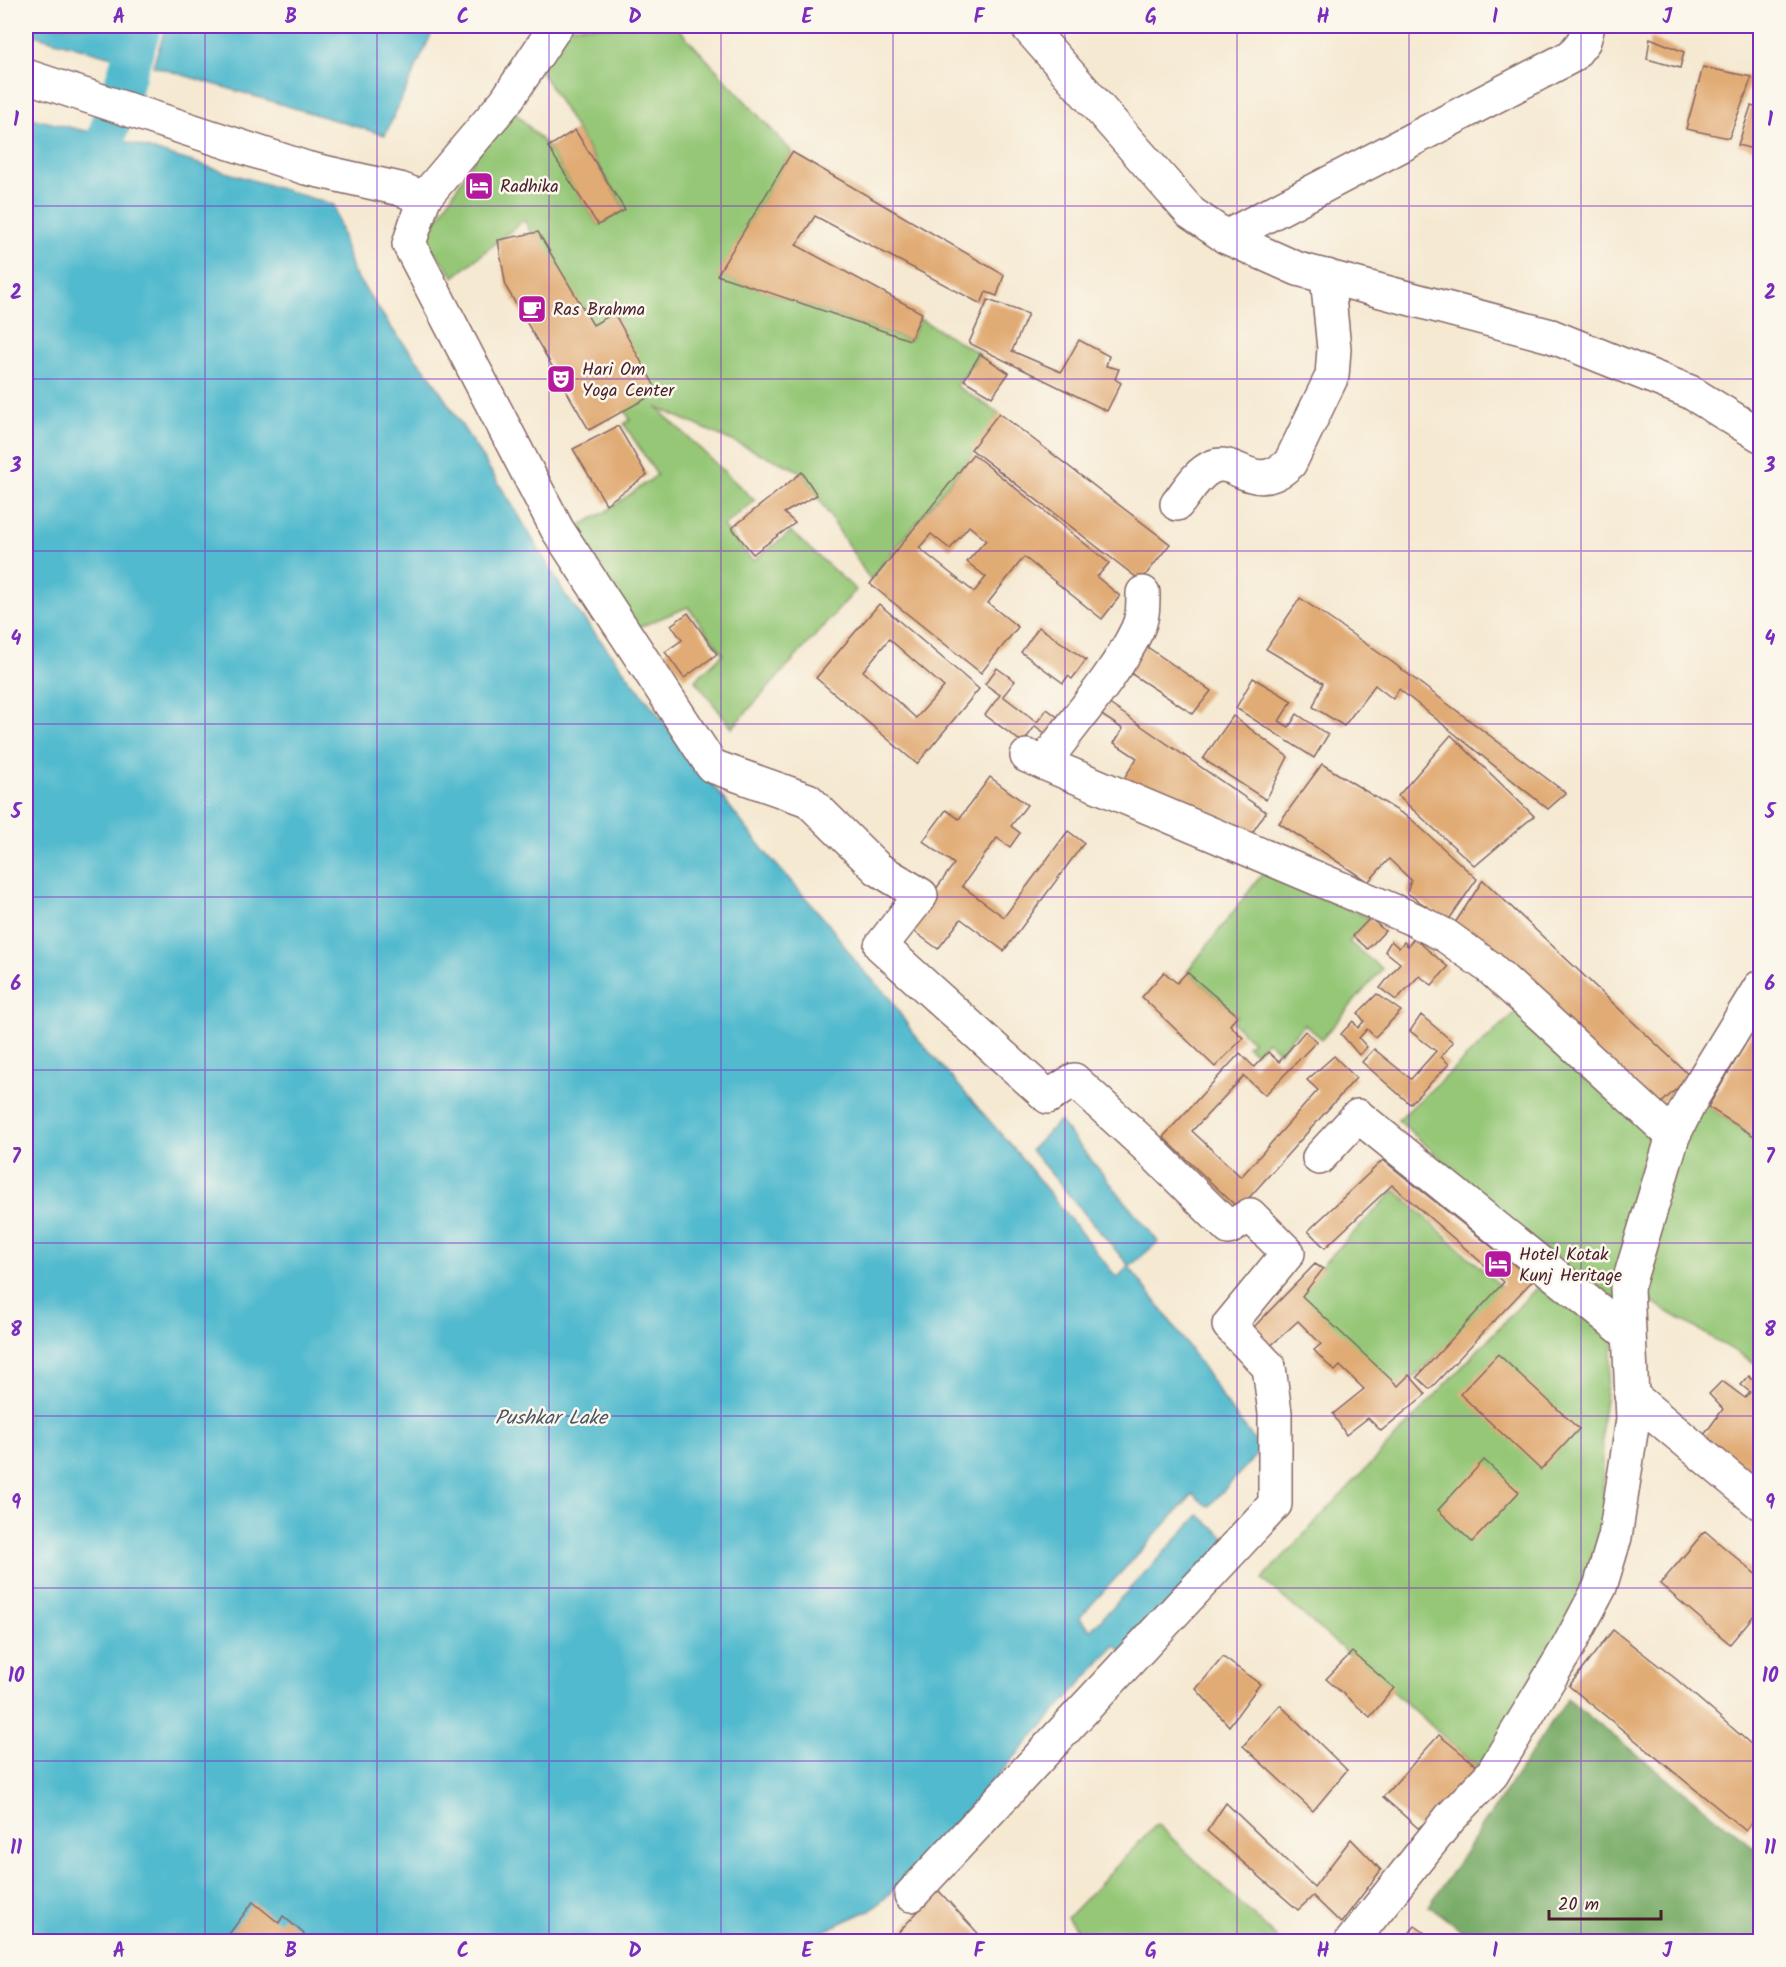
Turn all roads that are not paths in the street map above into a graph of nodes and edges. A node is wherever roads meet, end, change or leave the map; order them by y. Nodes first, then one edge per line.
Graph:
1 (556, 26) edge
2 (1028, 26) edge
3 (1587, 26) edge
4 (26, 76) edge
5 (412, 194) junction
6 (1226, 237) junction
7 (1327, 276) junction
8 (1761, 435) edge
9 (1177, 504) dead end
10 (1143, 593) dead end
11 (1761, 987) edge
12 (1673, 1136) junction
13 (1319, 1158) dead end
14 (1628, 1334) junction
15 (1631, 1395) junction
16 (1761, 1503) edge
17 (911, 1895) dead end
18 (1352, 1941) edge

1 - 5 street
2 - 6 street
3 - 6 street
4 - 5 street
5 - 17 street
6 - 7 street
7 - 8 street
7 - 9 street
10 - 12 street
11 - 12 street
12 - 14 street
13 - 14 street
14 - 15 street
15 - 16 street
15 - 18 street

